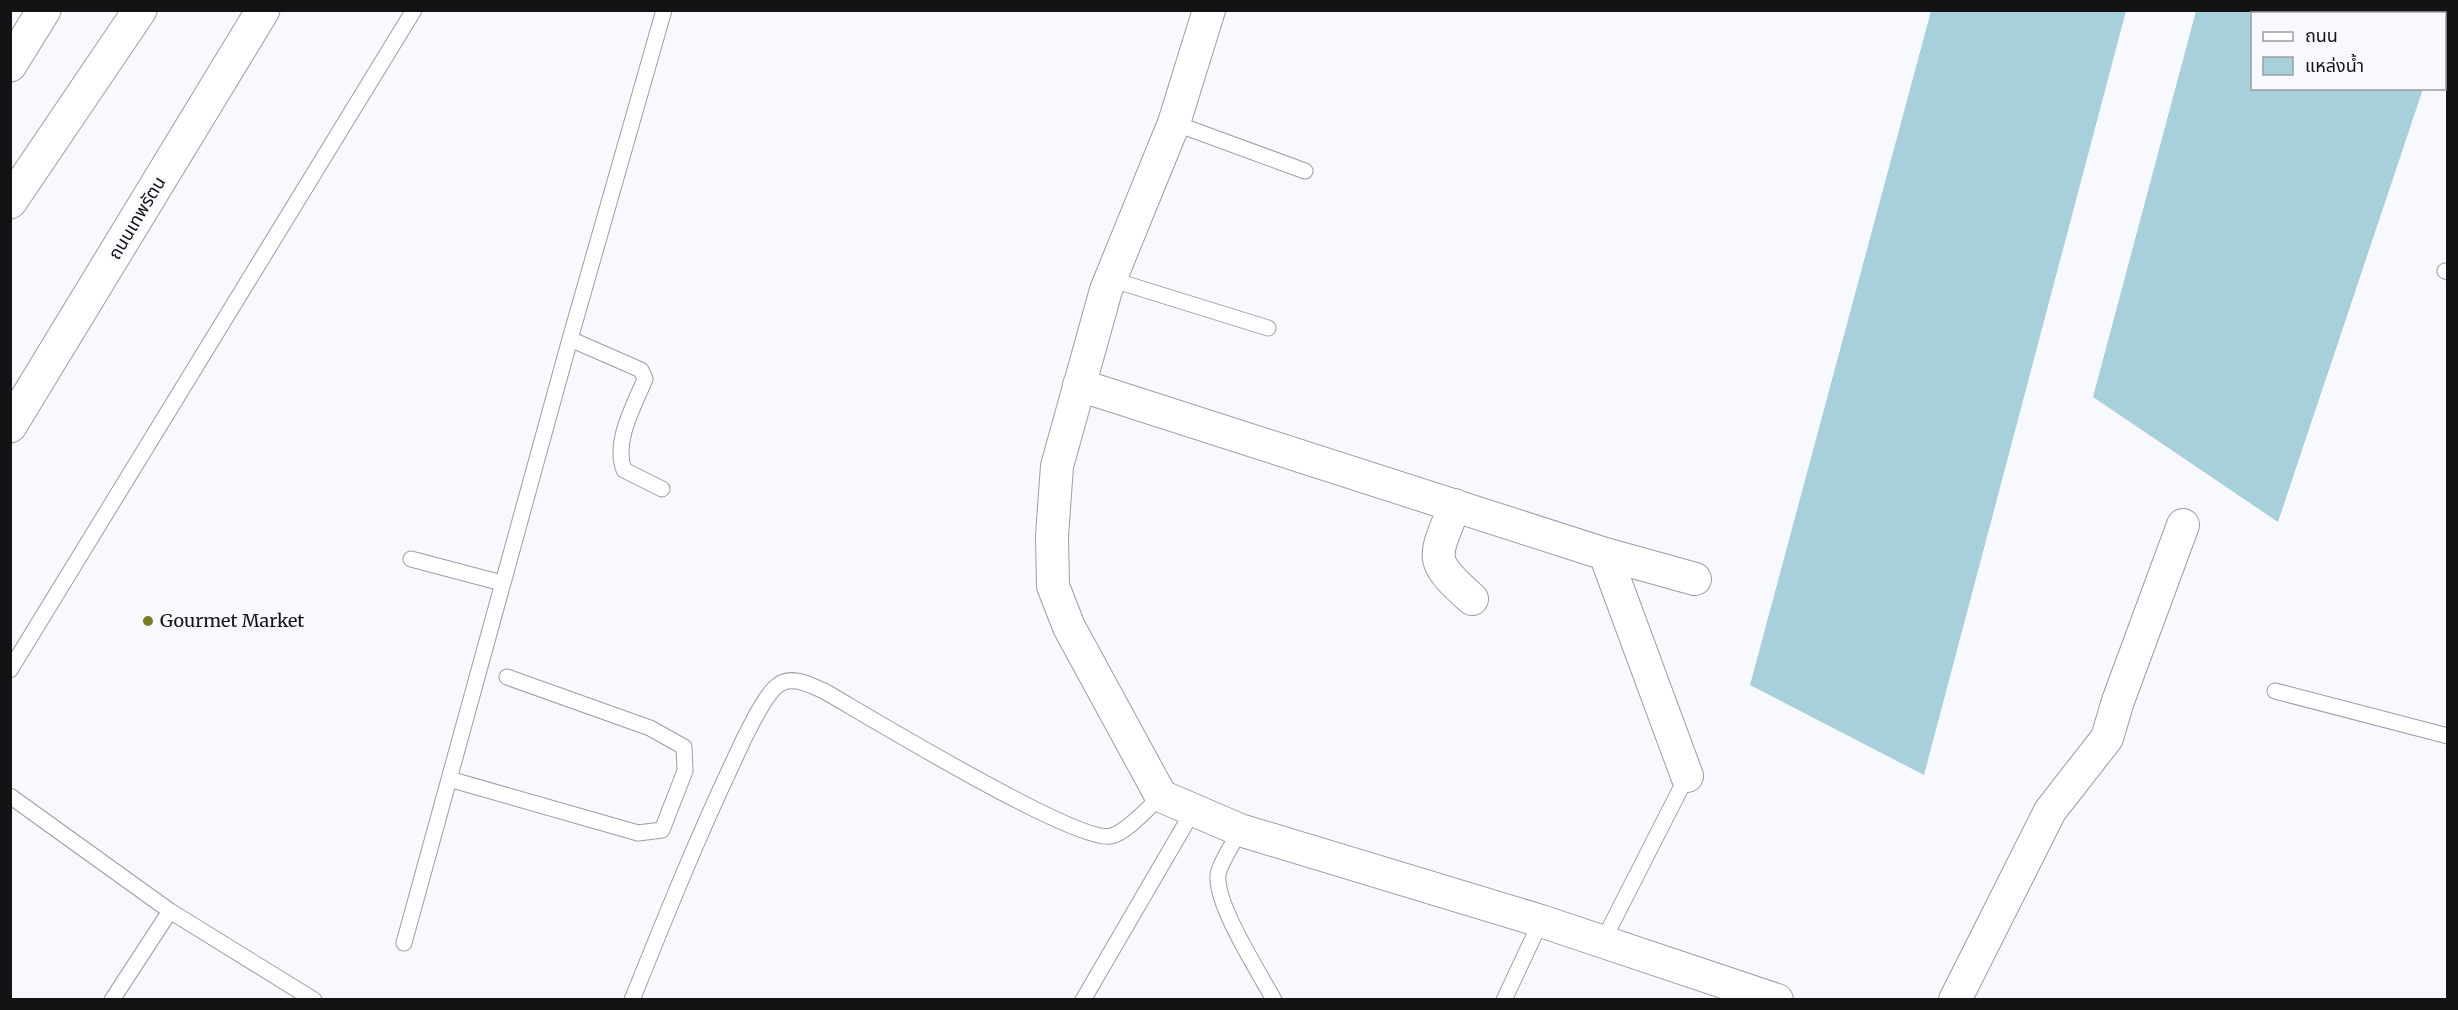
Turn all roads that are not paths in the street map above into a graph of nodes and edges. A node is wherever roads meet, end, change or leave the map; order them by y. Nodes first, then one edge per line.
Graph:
1 (28, 10) edge
2 (44, 10) edge
3 (140, 10) edge
4 (263, 10) edge
5 (414, 10) edge
6 (664, 10) edge
7 (1209, 10) edge
8 (10, 40) edge
9 (10, 65) edge
10 (1174, 123) junction
11 (1305, 171) dead end
12 (10, 202) edge
13 (1110, 279) junction
14 (1268, 328) dead end
15 (570, 339) junction
16 (1079, 385) junction
17 (10, 426) edge
18 (663, 489) dead end
19 (1455, 506) junction
20 (2183, 525) dead end
21 (1605, 554) junction
22 (411, 559) dead end
23 (1695, 579) dead end
24 (502, 584) junction
25 (1472, 599) dead end
26 (10, 670) edge
27 (507, 677) dead end
28 (2275, 691) dead end
29 (2448, 736) edge
30 (1688, 776) joint
31 (449, 780) junction
32 (10, 796) edge
33 (1161, 796) junction
34 (1192, 812) junction
35 (1240, 830) junction
36 (170, 911) junction
37 (1541, 921) junction
38 (1603, 941) junction
39 (404, 943) dead end
40 (112, 999) edge
41 (314, 999) edge
42 (632, 999) edge
43 (1083, 999) edge
44 (1274, 999) edge
45 (1504, 999) edge
46 (1777, 999) edge
47 (1955, 999) edge

1 - 8 main road
2 - 9 main road
3 - 12 main road
4 - 17 main road, ถนนเทพรัตน
5 - 26 lane
6 - 15 lane
7 - 10 street
10 - 11 lane
10 - 13 street
13 - 14 lane
13 - 16 street
15 - 18 lane
15 - 24 lane
16 - 19 street
16 - 33 street
19 - 21 street
19 - 25 street
20 - 47 street
21 - 23 street
21 - 30 street
22 - 24 lane
24 - 31 lane
27 - 31 lane
28 - 29 lane
30 - 38 lane
31 - 39 lane
32 - 36 lane
33 - 34 street
33 - 42 lane
34 - 35 street
34 - 43 lane
35 - 37 street
35 - 44 lane
36 - 40 lane
36 - 41 lane
37 - 38 street
37 - 45 lane
38 - 46 street

